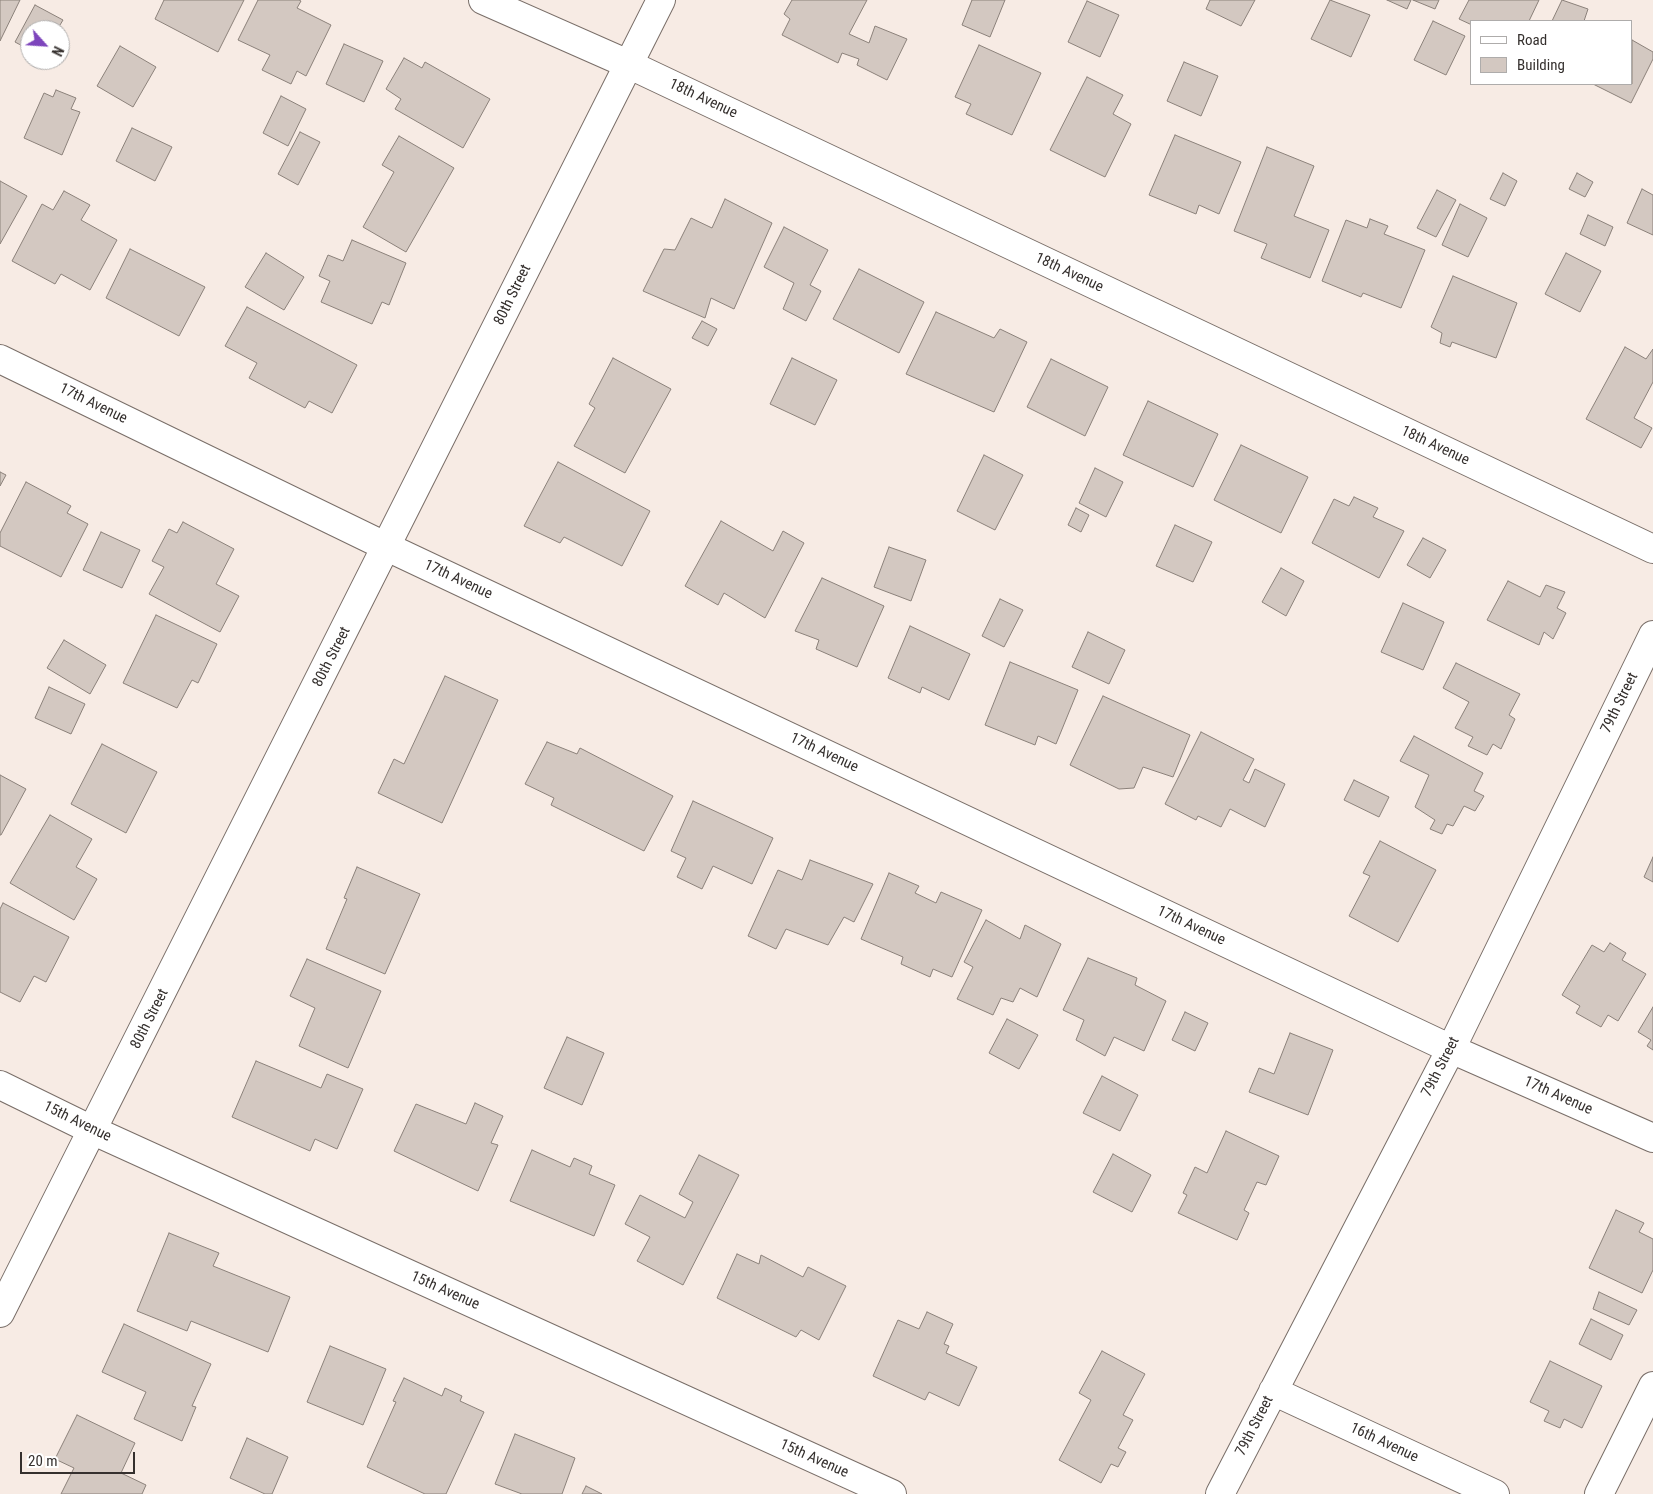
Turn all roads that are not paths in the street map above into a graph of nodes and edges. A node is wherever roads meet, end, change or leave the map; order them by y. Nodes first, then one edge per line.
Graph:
1 (483, 0) edge
2 (661, 0) edge
3 (628, 64) junction
4 (0, 359) edge
5 (387, 547) junction
6 (1653, 549) edge
7 (1653, 635) edge
8 (1451, 1049) junction
9 (0, 1085) edge
10 (94, 1130) junction
11 (1653, 1138) edge
12 (0, 1313) edge
13 (1653, 1386) edge
14 (1273, 1391) junction
15 (892, 1494) edge
16 (1220, 1494) edge
17 (1495, 1494) edge
18 (1599, 1494) edge

1 - 3 street, 18th Avenue
2 - 3 street, 80th Street
3 - 5 street, 80th Street
3 - 6 street, 18th Avenue
4 - 5 street, 17th Avenue
5 - 8 street, 17th Avenue
5 - 10 street, 80th Street
7 - 8 street, 79th Street
8 - 11 street, 17th Avenue
8 - 14 street, 79th Street
9 - 10 street, 15th Avenue
10 - 12 street, 80th Street
10 - 15 street, 15th Avenue
13 - 18 street
14 - 16 street, 79th Street
14 - 17 street, 16th Avenue

